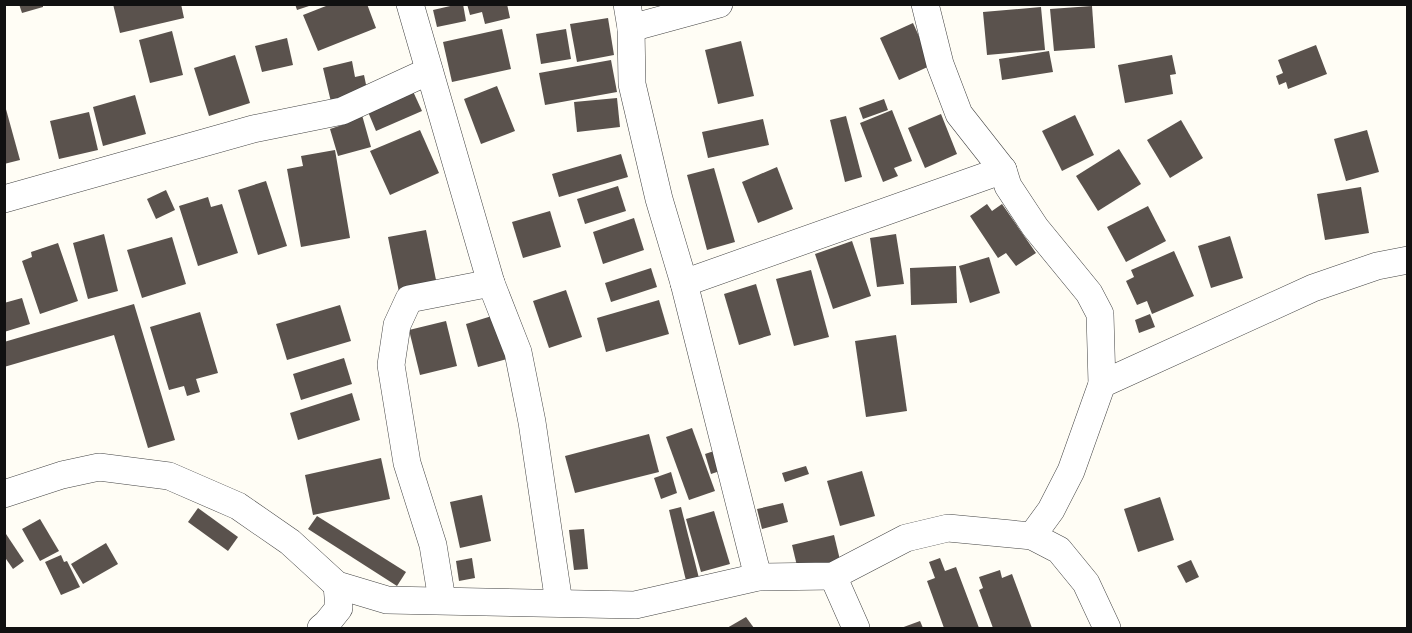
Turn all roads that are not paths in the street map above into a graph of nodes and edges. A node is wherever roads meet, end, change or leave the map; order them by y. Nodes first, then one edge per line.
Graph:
1 (410, 4) edge
2 (719, 4) edge
3 (931, 6) edge
4 (629, 16) edge
5 (429, 71) junction
6 (1003, 170) junction
7 (4, 199) edge
8 (1407, 260) edge
9 (491, 283) junction
10 (684, 283) junction
11 (1102, 384) junction
12 (4, 494) edge
13 (1032, 536) junction
14 (833, 576) junction
15 (758, 577) junction
16 (337, 585) junction
17 (442, 600) junction
18 (559, 603) junction
19 (321, 628) edge
20 (350, 628) edge
21 (856, 628) edge
22 (1107, 628) edge

1 - 5 street
2 - 4 street
3 - 6 street
4 - 10 street
5 - 7 street
5 - 9 street
6 - 10 street
6 - 11 street
8 - 11 street
9 - 17 street
9 - 18 street
10 - 15 street
11 - 13 street
12 - 16 street
13 - 14 street
13 - 22 street
14 - 15 street
14 - 21 street
15 - 18 street
16 - 17 street
16 - 19 street
16 - 20 street
17 - 18 street

